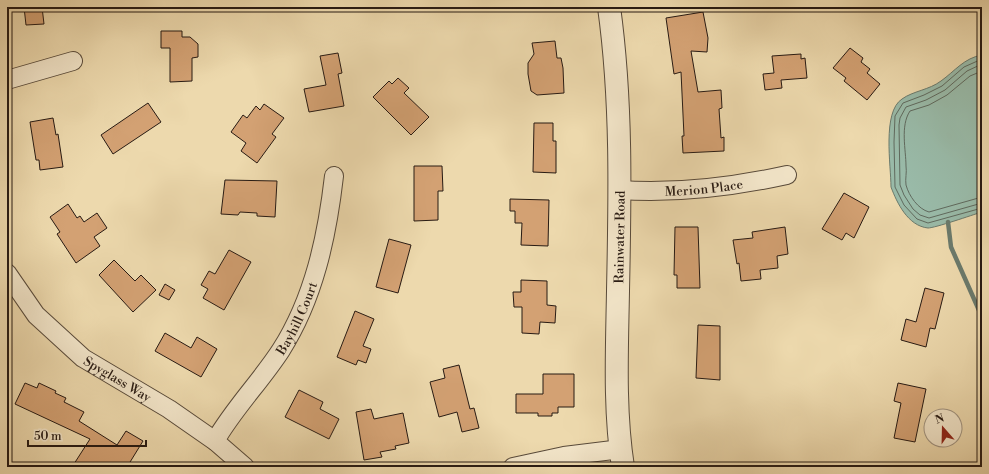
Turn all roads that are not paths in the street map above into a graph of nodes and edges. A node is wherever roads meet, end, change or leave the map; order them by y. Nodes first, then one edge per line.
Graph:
1 (609, 7) edge
2 (73, 61) dead end
3 (7, 80) edge
4 (787, 175) dead end
5 (334, 176) dead end
6 (619, 190) junction
7 (7, 273) edge
8 (215, 441) junction
9 (622, 458) edge
10 (246, 467) edge
11 (513, 467) edge

1 - 6 street, Rainwater Road
2 - 3 street
4 - 6 street, Merion Place
5 - 8 street, Bayhill Court
6 - 9 street, Rainwater Road
7 - 8 street, Spyglass Way
8 - 10 street, Spyglass Way
9 - 11 street

